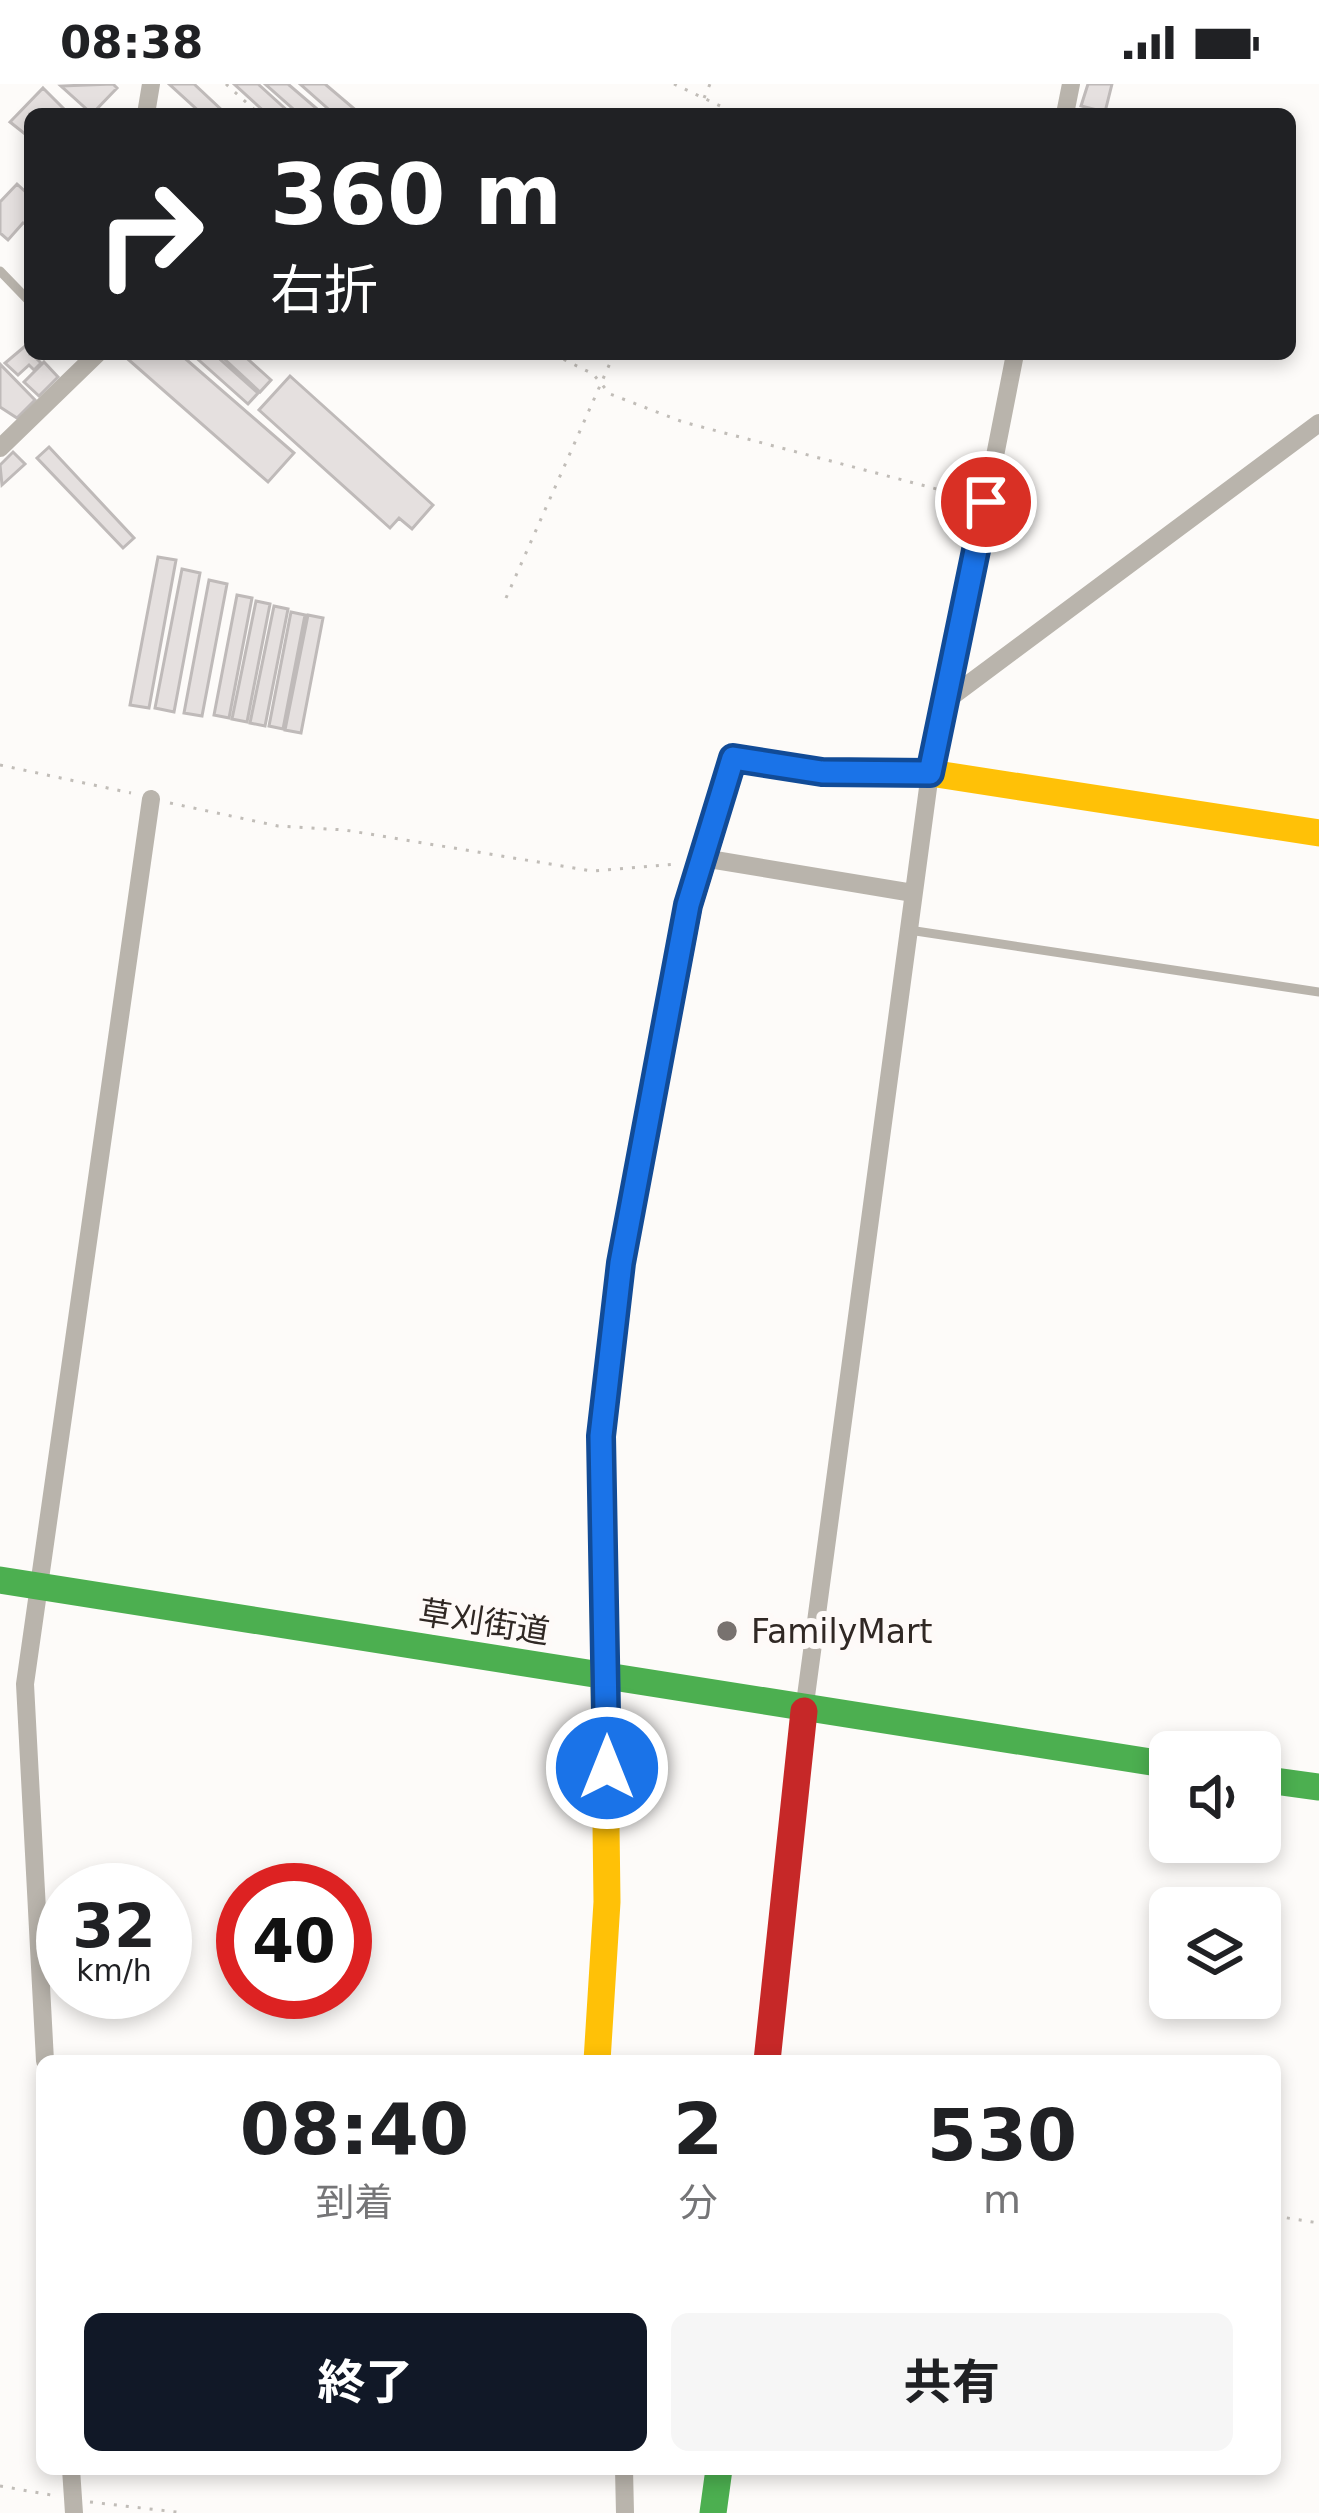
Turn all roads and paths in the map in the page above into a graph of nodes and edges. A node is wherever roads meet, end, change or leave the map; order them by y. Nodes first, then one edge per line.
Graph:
1 (226, 84) edge
2 (674, 84) edge
3 (710, 84) edge
4 (703, 100) junction
5 (253, 108) edge
6 (722, 108) edge
7 (0, 271) edge
8 (24, 296) edge
9 (87, 360) edge
10 (565, 360) edge
11 (611, 360) edge
12 (1015, 360) edge
13 (600, 383) junction
14 (1319, 423) edge
15 (0, 448) edge
16 (986, 502) junction
17 (506, 598) dead end
18 (947, 700) junction
19 (0, 766) edge
20 (930, 773) junction
21 (151, 799) junction
22 (1319, 833) edge
23 (702, 860) junction
24 (914, 892) junction
25 (909, 930) junction
26 (1319, 992) edge
27 (0, 1580) edge
28 (38, 1587) junction
29 (608, 1679) junction
30 (804, 1711) junction
31 (1149, 1763) edge
32 (1281, 1782) edge
33 (1319, 1787) edge
34 (45, 2055) edge
35 (597, 2055) edge
36 (768, 2055) edge
37 (1281, 2217) edge
38 (1319, 2224) edge
39 (71, 2475) edge
40 (624, 2475) edge
41 (718, 2475) edge
42 (0, 2486) edge
43 (74, 2506) edge
44 (185, 2513) edge
45 (625, 2513) edge
46 (713, 2513) edge

1 - 5 path
2 - 4 path
3 - 4 path
4 - 6 path
7 - 8 lane
9 - 15 street
10 - 13 path
11 - 13 path
12 - 16 street
13 - 16 path
13 - 17 path
14 - 18 street
16 - 18 street
18 - 20 street
19 - 21 path
20 - 22 street
20 - 23 street
20 - 24 street
21 - 23 path
21 - 28 street
23 - 24 street
23 - 29 street
24 - 25 street
25 - 26 lane
25 - 30 street
27 - 28 street, 草刈街道
28 - 29 street, 草刈街道
28 - 34 street
29 - 30 street, 草刈街道
29 - 35 street
30 - 31 street, 草刈街道
30 - 36 street
32 - 33 street
37 - 38 path
39 - 43 street
40 - 45 street
41 - 46 street
42 - 43 path
43 - 44 path

